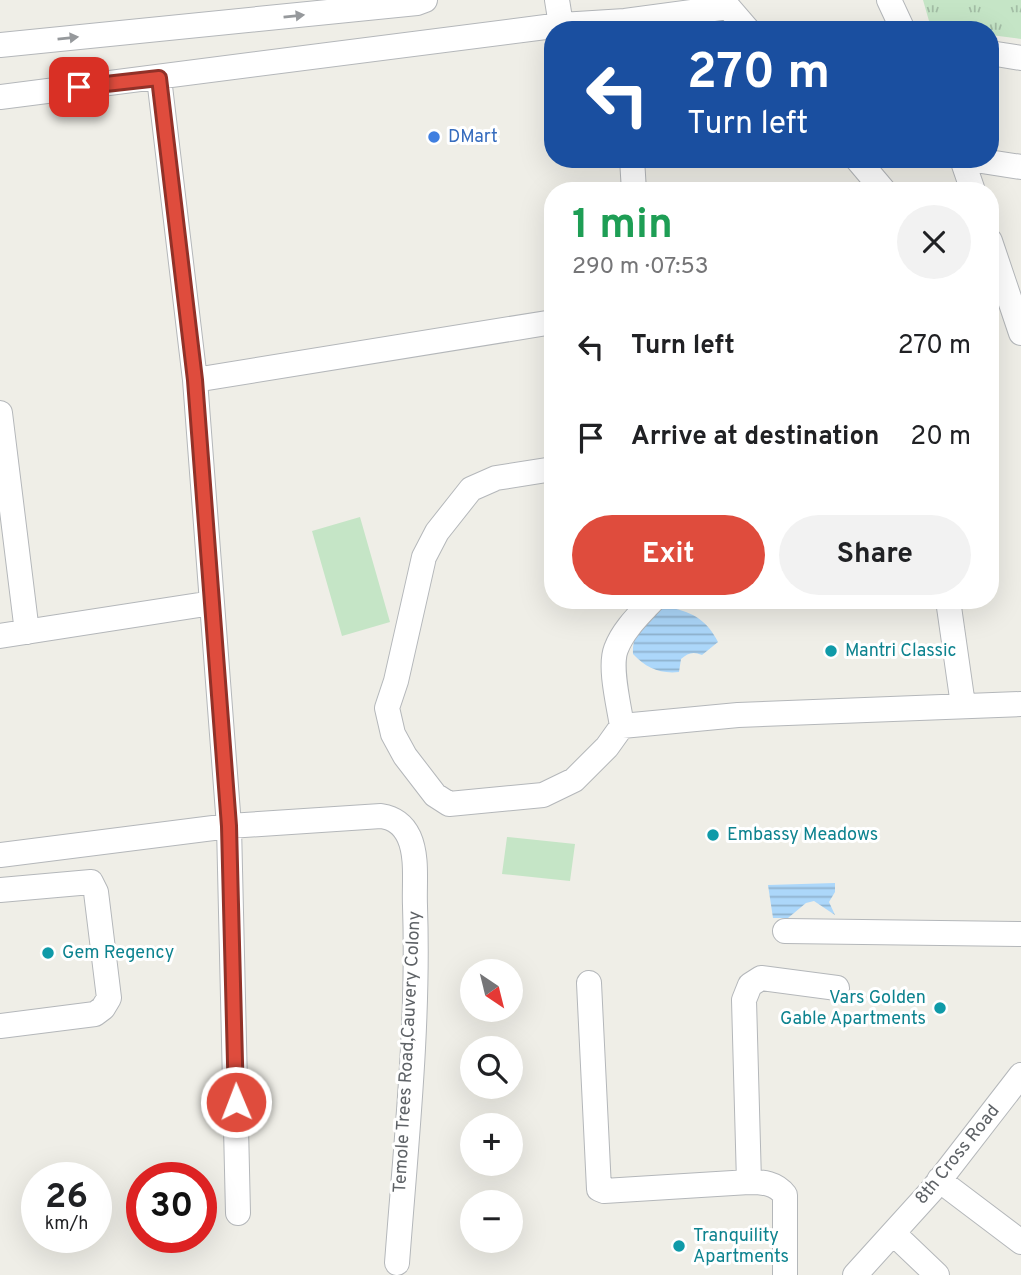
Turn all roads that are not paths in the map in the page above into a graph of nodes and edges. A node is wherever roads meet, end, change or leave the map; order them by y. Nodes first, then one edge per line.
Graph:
1 (425, 0) edge
2 (557, 0) edge
3 (889, 0) edge
4 (725, 4) edge
5 (560, 21) edge
6 (644, 21) edge
7 (740, 21) edge
8 (898, 21) edge
9 (544, 27) edge
10 (0, 45) edge
11 (999, 54) edge
12 (1021, 58) edge
13 (159, 78) junction
14 (0, 97) edge
15 (999, 164) edge
16 (1021, 167) edge
17 (865, 168) edge
18 (876, 182) edge
19 (999, 266) edge
20 (544, 323) edge
21 (1020, 325) edge
22 (195, 380) junction
23 (0, 413) edge
24 (544, 470) edge
25 (212, 603) junction
26 (645, 609) edge
27 (949, 609) edge
28 (27, 632) junction
29 (0, 636) edge
30 (1021, 704) edge
31 (963, 705) junction
32 (622, 726) junction
33 (229, 826) junction
34 (0, 855) edge
35 (0, 890) edge
36 (785, 931) dead end
37 (1021, 934) edge
38 (589, 983) dead end
39 (836, 988) dead end
40 (0, 1026) edge
41 (1017, 1088) edge
42 (939, 1180) junction
43 (749, 1182) junction
44 (239, 1213) dead end
45 (894, 1233) junction
46 (1021, 1242) edge
47 (397, 1263) dead end
48 (785, 1275) edge
49 (855, 1275) edge
50 (937, 1275) edge

10 -> 1 street
2 - 5 street
3 - 8 street
4 - 6 street
4 - 7 street
9 - 13 street
11 - 12 street
13 - 14 street
13 - 22 street
15 - 16 street
17 - 18 street
19 - 21 street
20 - 22 street
22 - 25 street
23 - 28 street
24 - 32 street
25 - 28 street
25 - 33 street
26 - 32 street
27 - 31 street
28 - 29 street
30 - 31 street
31 - 32 street
33 - 34 street
33 - 44 street
33 - 47 street, Temole Trees Road,Cauvery Colony
35 - 40 street
36 - 37 street
38 - 43 street
39 - 43 street
41 - 42 street, 8th Cross Road
42 - 45 street, 8th Cross Road
42 - 46 street
43 - 48 street
45 - 49 street, 8th Cross Road
45 - 50 street

